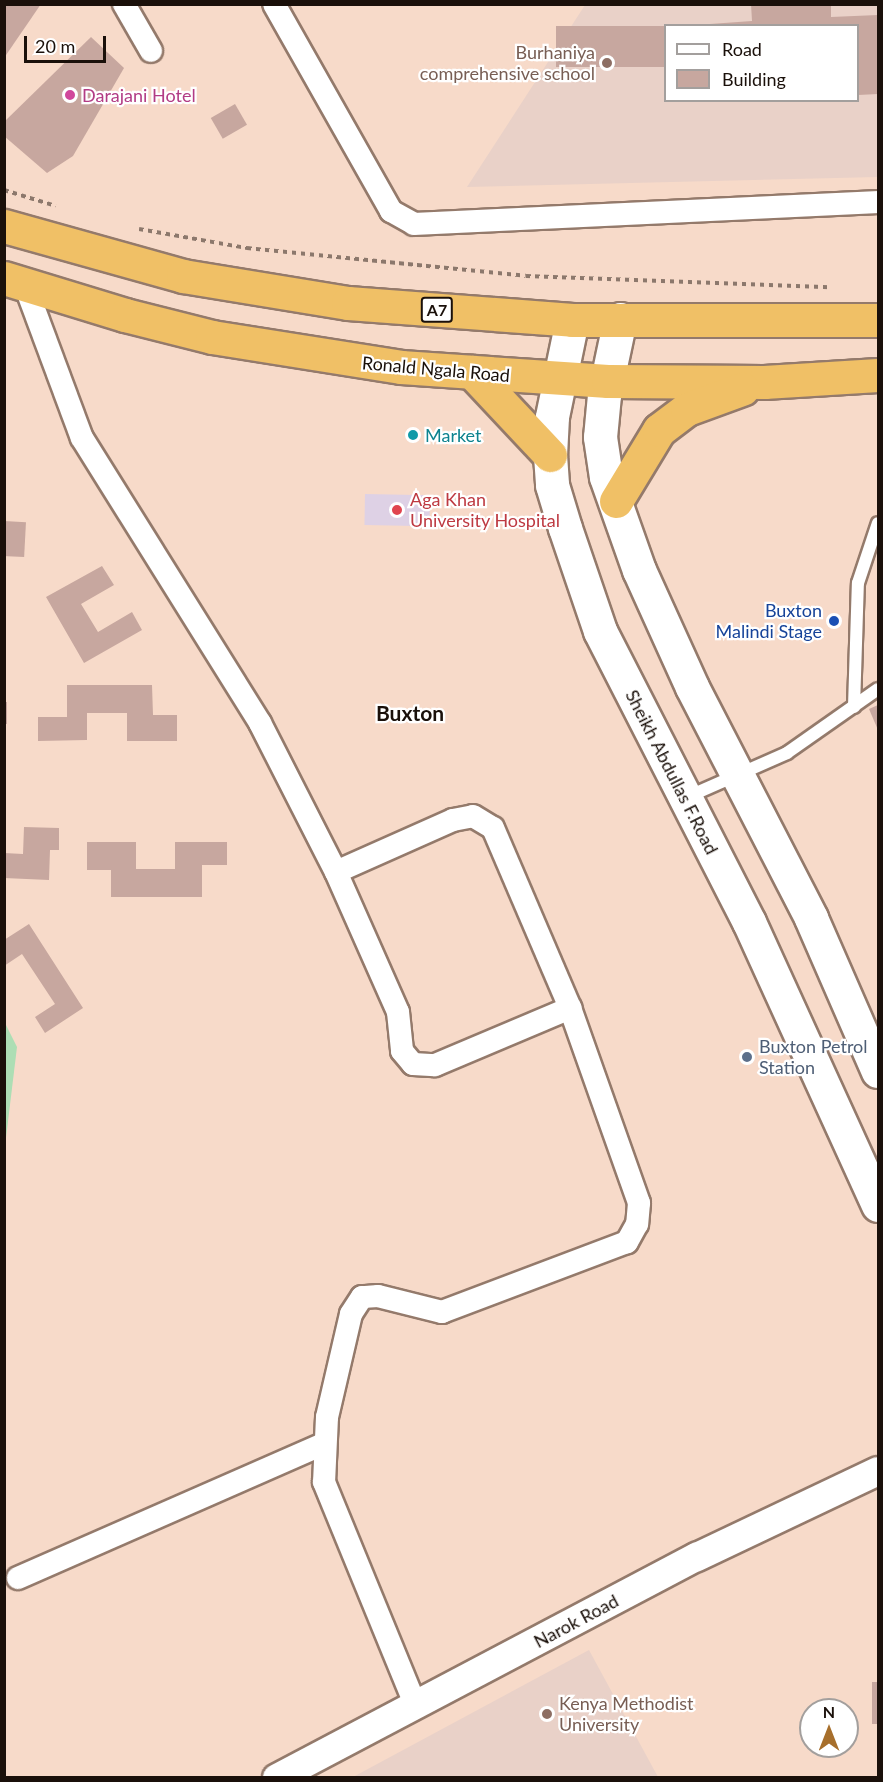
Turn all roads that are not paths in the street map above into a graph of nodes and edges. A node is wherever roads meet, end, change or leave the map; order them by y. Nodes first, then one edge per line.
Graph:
1 (124, 4) edge
2 (274, 4) edge
3 (151, 51) dead end
4 (879, 202) edge
5 (4, 226) edge
6 (15, 281) edge
7 (572, 320) junction
8 (620, 320) junction
9 (879, 320) edge
10 (472, 372) junction
11 (879, 375) edge
12 (560, 379) junction
13 (608, 381) junction
14 (764, 382) junction
15 (550, 454) junction
16 (616, 501) junction
17 (879, 523) edge
18 (879, 689) edge
19 (854, 707) junction
20 (734, 775) junction
21 (685, 798) junction
22 (336, 872) junction
23 (570, 1008) junction
24 (879, 1071) edge
25 (879, 1205) edge
26 (323, 1444) junction
27 (879, 1471) edge
28 (18, 1578) dead end
29 (416, 1706) junction
30 (277, 1778) edge

1 - 3 street
2 - 4 street
5 - 7 highway, A7
6 - 10 highway, Ronald Ngala Road
6 - 22 street
7 - 8 highway, A7
7 - 12 main road, Sheikh Abdullas F.Road
8 - 9 highway, A7
8 - 13 main road
10 - 12 highway, Ronald Ngala Road
10 - 15 highway
11 - 14 highway, Ronald Ngala Road
12 - 13 highway, Ronald Ngala Road
12 - 15 main road, Sheikh Abdullas F.Road
13 - 14 highway, Ronald Ngala Road
13 - 16 main road
14 - 16 highway
15 - 21 main road, Sheikh Abdullas F.Road
16 - 20 main road
17 - 19 lane
18 - 19 lane
19 - 20 lane
20 - 21 lane
20 - 24 main road
21 - 25 main road, Sheikh Abdullas F.Road
22 - 23 street
22 - 23 street
23 - 26 street
26 - 28 street
26 - 29 street
27 - 29 street, Narok Road
29 - 30 street, Narok Road

